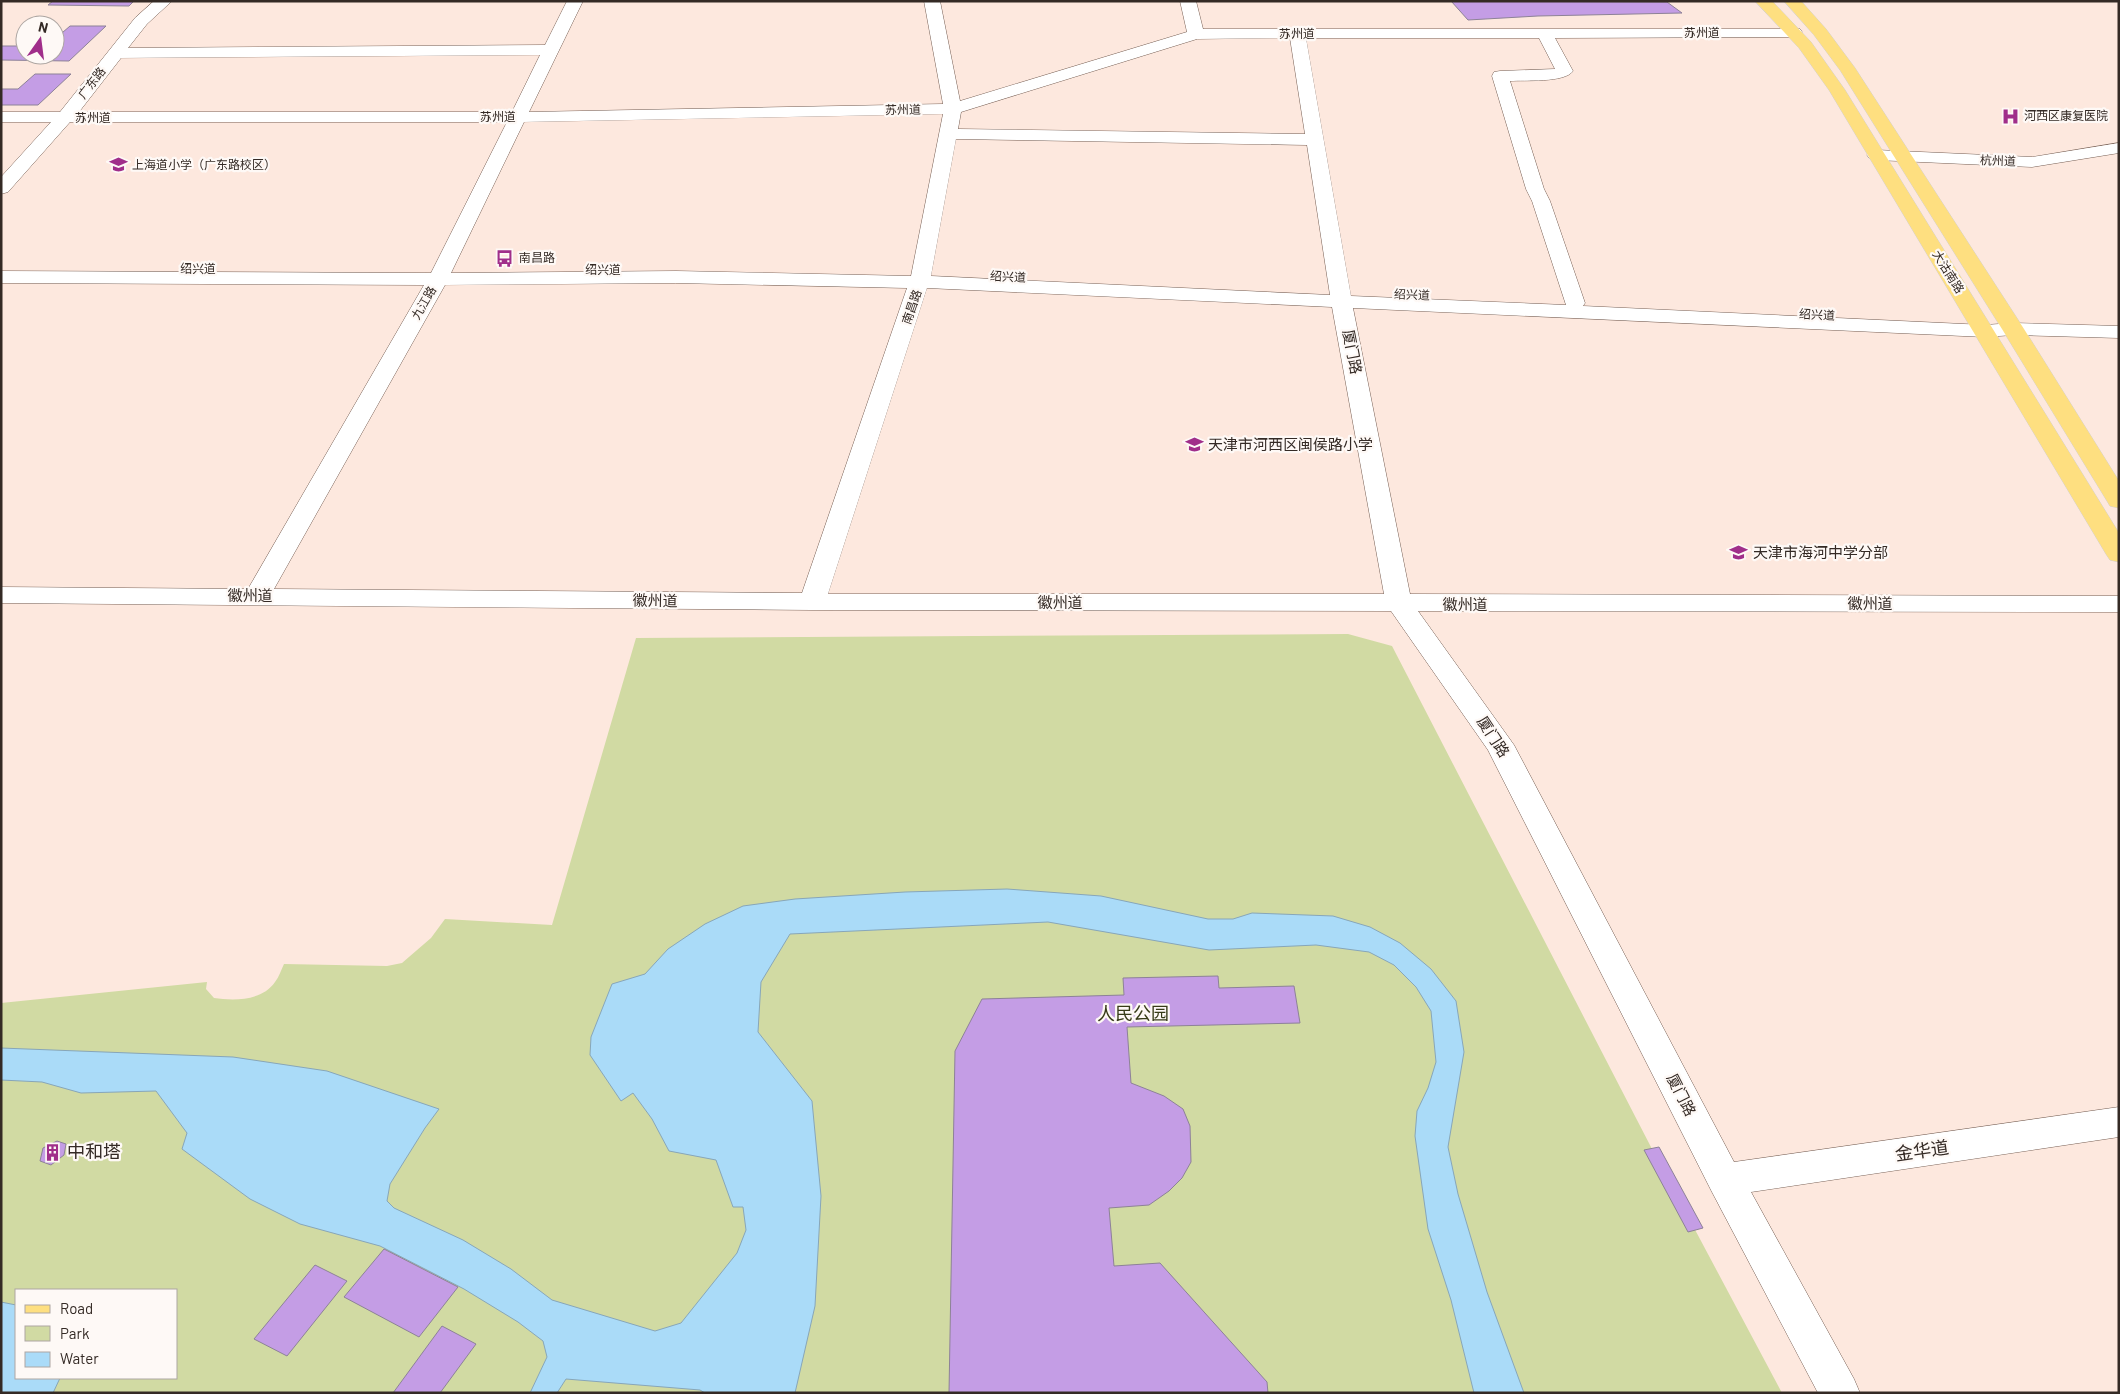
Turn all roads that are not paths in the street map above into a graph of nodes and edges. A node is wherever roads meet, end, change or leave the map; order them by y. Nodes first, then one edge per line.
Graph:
1 (164, 1) edge
2 (575, 1) edge
3 (932, 1) edge
4 (1188, 1) edge
5 (1763, 1) edge
6 (1792, 1) edge
7 (1794, 32) junction
8 (1545, 33) junction
9 (1196, 34) junction
10 (1297, 34) junction
11 (551, 50) junction
12 (116, 53) junction
13 (953, 109) junction
14 (1, 117) edge
15 (518, 117) junction
16 (63, 118) junction
17 (948, 134) junction
18 (1315, 140) junction
19 (2119, 148) edge
20 (1876, 155) junction
21 (1902, 157) junction
22 (1, 188) edge
23 (1, 268) edge
24 (440, 274) junction
25 (1, 277) edge
26 (921, 277) junction
27 (1341, 298) junction
28 (1575, 303) junction
29 (1983, 328) junction
30 (2013, 329) junction
31 (2113, 335) edge
32 (2119, 501) edge
33 (2119, 554) edge
34 (1, 596) edge
35 (257, 596) junction
36 (812, 602) junction
37 (1398, 604) junction
38 (2119, 604) edge
39 (2119, 1122) edge
40 (1725, 1180) junction
41 (1840, 1393) edge

1 - 12 street, 广东路
2 - 11 street, 九江路
3 - 13 street, 南昌路
4 - 9 street
5 - 7 main road, 大沽南路
6 - 21 main road, 大沽南路
7 - 8 street, 苏州道
7 - 20 main road, 大沽南路
8 - 10 street, 苏州道
8 - 28 street
9 - 10 street, 苏州道
9 - 13 street, 苏州道
10 - 18 street, 厦门路
11 - 12 street
11 - 15 street, 九江路
12 - 16 street, 广东路
13 - 15 street, 苏州道
13 - 17 street, 南昌路
14 - 16 street, 苏州道
15 - 16 street, 苏州道
15 - 24 street, 九江路
16 - 22 street, 广东路
17 - 18 street
17 - 26 street, 南昌路
18 - 27 street, 厦门路
19 - 21 street, 杭州道
20 - 21 street, 杭州道
20 - 29 main road, 大沽南路
21 - 30 main road, 大沽南路
23 - 24 street, 绍兴道
24 - 25 street, 绍兴道
24 - 26 street, 绍兴道
24 - 35 street, 九江路
26 - 27 street, 绍兴道
26 - 36 street, 南昌路
27 - 28 street, 绍兴道
27 - 29 street, 绍兴道
27 - 37 street, 厦门路
28 - 29 street, 绍兴道
29 - 30 street, 绍兴道
29 - 33 main road, 大沽南路
30 - 31 street, 绍兴道
30 - 32 main road, 大沽南路
34 - 35 street, 徽州道
35 - 36 street, 徽州道
36 - 37 street, 徽州道
37 - 38 street, 徽州道
37 - 40 street, 厦门路
39 - 40 street, 金华道
40 - 41 street, 厦门路

